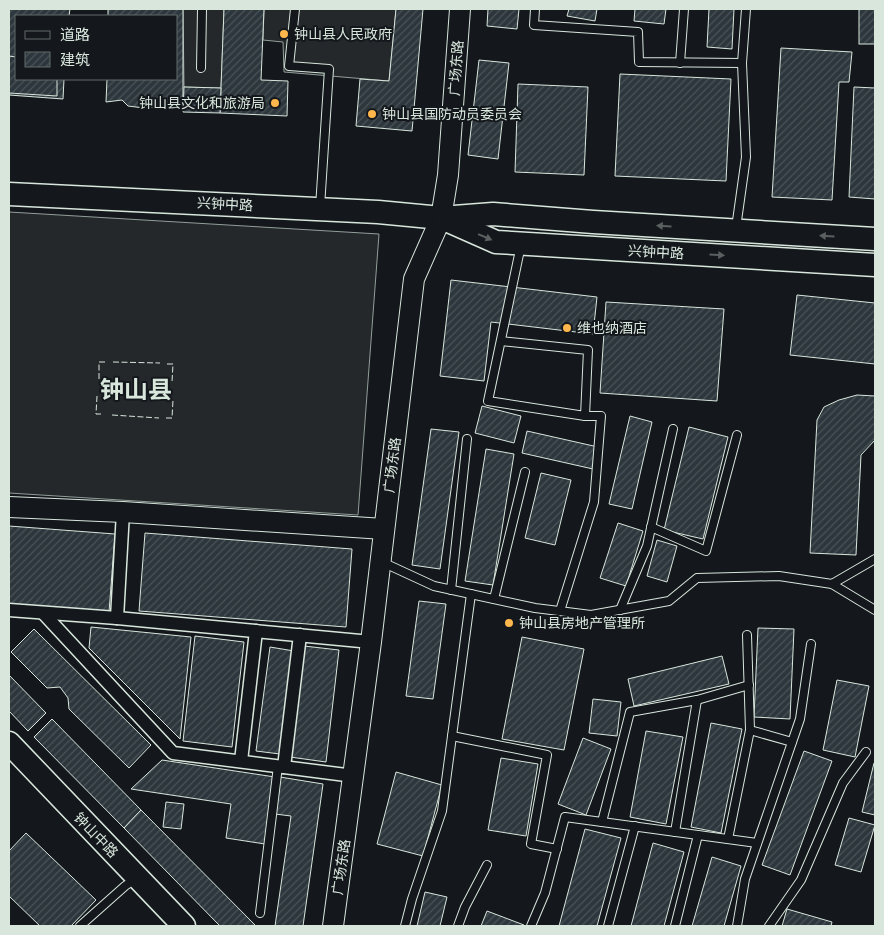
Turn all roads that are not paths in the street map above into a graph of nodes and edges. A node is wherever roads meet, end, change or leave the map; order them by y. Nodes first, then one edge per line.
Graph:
1 (202, 9) edge
2 (295, 9) edge
3 (460, 9) edge
4 (535, 9) edge
5 (684, 9) edge
6 (746, 9) edge
7 (680, 63) junction
8 (742, 64) junction
9 (201, 68) dead end
10 (9, 194) edge
11 (320, 209) junction
12 (441, 218) junction
13 (736, 231) junction
14 (875, 239) edge
15 (521, 244) junction
16 (875, 265) edge
17 (501, 341) junction
18 (585, 416) junction
19 (673, 429) dead end
20 (737, 435) dead end
21 (467, 439) dead end
22 (525, 472) dead end
23 (9, 507) edge
24 (123, 512) junction
25 (651, 527) junction
26 (384, 529) junction
27 (875, 559) edge
28 (380, 561) junction
29 (832, 584) junction
30 (451, 590) junction
31 (471, 594) junction
32 (494, 599) junction
33 (9, 610) edge
34 (620, 610) junction
35 (875, 610) edge
36 (560, 611) junction
37 (43, 613) junction
38 (116, 618) junction
39 (256, 631) junction
40 (747, 634) dead end
41 (300, 635) junction
42 (371, 642) junction
43 (811, 644) dead end
44 (748, 685) junction
45 (698, 700) junction
46 (750, 730) junction
47 (452, 736) junction
48 (792, 742) junction
49 (9, 743) edge
50 (866, 752) dead end
51 (241, 761) junction
52 (9, 765) edge
53 (281, 767) junction
54 (354, 776) junction
55 (602, 822) junction
56 (635, 826) junction
57 (675, 832) junction
58 (698, 835) junction
59 (728, 839) junction
60 (757, 843) junction
61 (557, 849) junction
62 (487, 865) dead end
63 (131, 882) junction
64 (260, 913) dead end
65 (80, 926) edge
66 (164, 926) edge
67 (184, 926) edge
68 (334, 926) edge
69 (406, 926) edge
70 (458, 926) edge
71 (531, 926) edge
72 (608, 926) edge
73 (675, 926) edge
74 (737, 926) edge
75 (769, 926) edge

1 - 9 lane
2 - 11 lane
3 - 12 street, 广场东路
4 - 7 lane
5 - 7 lane
6 - 8 lane
7 - 8 lane
8 - 13 lane
10 - 11 main road, 兴钟中路
11 - 12 main road, 兴钟中路
13 -> 12 main road, 兴钟中路
12 -> 15 main road, 兴钟中路
12 - 26 street, 广场东路
14 -> 13 main road, 兴钟中路
15 -> 16 main road, 兴钟中路
15 - 17 lane
17 - 18 lane
17 - 18 lane
18 - 36 lane
19 - 25 lane
20 - 25 lane
21 - 30 lane
22 - 32 lane
23 - 24 street
24 - 26 street
24 - 38 street
25 - 34 lane
26 - 28 street, 广场东路
27 - 29 lane
28 - 30 lane
28 - 42 street, 广场东路
29 - 34 lane
29 - 35 lane
30 - 31 lane
31 - 32 lane
31 - 47 lane
32 - 36 lane
33 - 37 street
34 - 36 lane
37 - 38 street
37 - 51 street
38 - 39 street
39 - 41 street
39 - 51 street
40 - 44 lane
41 - 42 street
41 - 53 street
42 - 54 street, 广场东路
43 - 48 lane
44 - 45 lane
44 - 46 lane
45 - 55 lane
45 - 57 lane
46 - 48 lane
46 - 59 lane
47 - 61 lane
47 - 69 lane
48 - 60 lane
49 - 63 main road, 钟山中路
50 - 75 lane
51 - 53 street
52 - 63 main road
53 - 54 street
53 - 64 lane
54 - 68 street, 广场东路
55 - 56 lane
55 - 61 lane
56 - 57 lane
56 - 72 lane
57 - 58 lane
58 - 59 lane
58 - 73 lane
59 - 60 lane
60 - 74 lane
61 - 71 lane
62 - 70 lane
63 - 65 lane
63 - 66 main road
63 - 67 main road, 钟山中路

